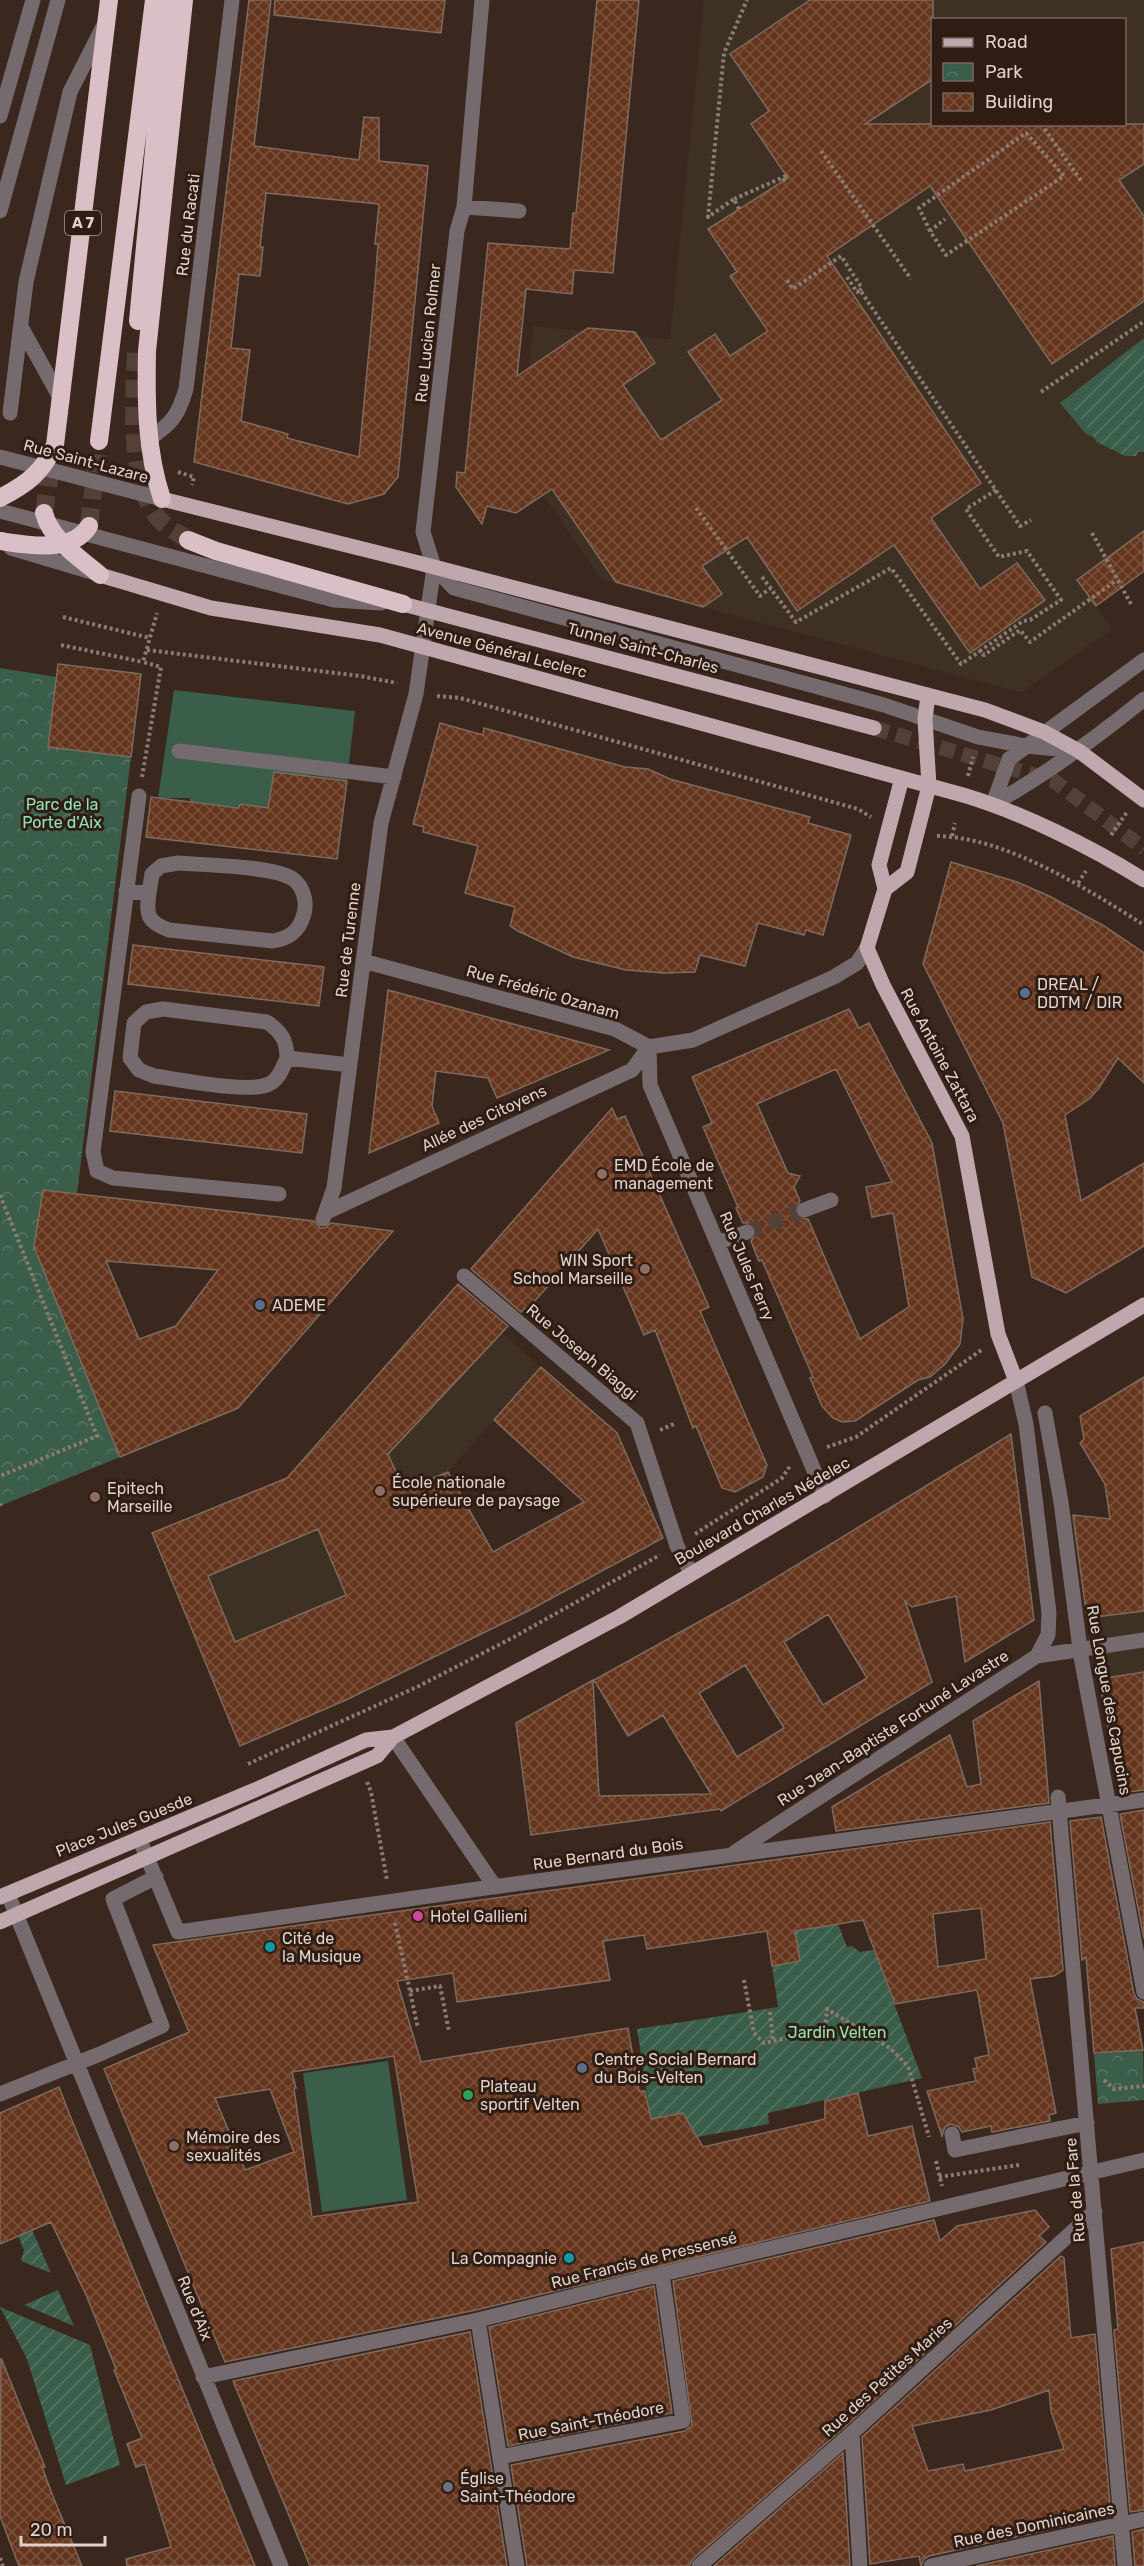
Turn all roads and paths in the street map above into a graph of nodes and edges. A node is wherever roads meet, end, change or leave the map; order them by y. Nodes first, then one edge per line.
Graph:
1 (33, 0) edge
2 (58, 0) edge
3 (109, 0) edge
4 (154, 0) edge
5 (168, 0) edge
6 (184, 0) edge
7 (232, 0) edge
8 (482, 0) edge
9 (747, 0) edge
10 (106, 20) junction
11 (0, 116) edge
12 (1042, 126) edge
13 (821, 151) dead end
14 (6, 166) edge
15 (783, 181) dead end
16 (1082, 182) dead end
17 (734, 199) junction
18 (464, 207) junction
19 (739, 209) dead end
20 (0, 211) edge
21 (519, 211) dead end
22 (945, 219) dead end
23 (930, 231) junction
24 (848, 277) dead end
25 (911, 279) dead end
26 (787, 280) dead end
27 (860, 290) junction
28 (1144, 323) edge
29 (21, 327) junction
30 (136, 353) tunnel mouth
31 (1041, 392) dead end
32 (62, 401) junction
33 (10, 413) dead end
34 (149, 439) junction
35 (99, 441) tunnel mouth
36 (0, 457) edge
37 (996, 490) junction
38 (0, 498) edge
39 (158, 498) junction
40 (696, 508) dead end
41 (0, 511) edge
42 (45, 519) junction
43 (1030, 520) dead end
44 (86, 530) junction
45 (1092, 533) dead end
46 (188, 540) tunnel mouth
47 (0, 543) edge
48 (62, 543) junction
49 (434, 567) junction
50 (100, 575) junction
51 (762, 577) dead end
52 (1117, 580) junction
53 (771, 588) junction
54 (404, 604) junction
55 (1131, 604) dead end
56 (63, 617) dead end
57 (153, 627) dead end
58 (150, 638) junction
59 (61, 645) dead end
60 (147, 650) junction
61 (980, 651) junction
62 (1144, 660) edge
63 (143, 662) junction
64 (419, 668) joint
65 (400, 684) dead end
66 (928, 695) junction
67 (436, 696) dead end
68 (1144, 699) edge
69 (925, 718) junction
70 (874, 728) tunnel mouth
71 (1044, 732) junction
72 (1026, 746) junction
73 (1079, 751) junction
74 (179, 752) dead end
75 (973, 756) dead end
76 (394, 777) junction
77 (902, 778) junction
78 (967, 779) dead end
79 (929, 786) junction
80 (140, 796) joint
81 (1144, 800) edge
82 (993, 804) junction
83 (1130, 808) dead end
84 (867, 815) dead end
85 (955, 823) dead end
86 (941, 836) dead end
87 (952, 836) junction
88 (1106, 842) dead end
89 (1089, 865) dead end
90 (1144, 880) edge
91 (1078, 883) junction
92 (885, 889) junction
93 (126, 891) junction
94 (149, 892) junction
95 (1144, 925) edge
96 (867, 948) junction
97 (363, 961) junction
98 (106, 1035) junction
99 (132, 1039) junction
100 (649, 1047) junction
101 (286, 1058) junction
102 (350, 1065) junction
103 (279, 1194) dead end
104 (0, 1195) edge
105 (831, 1200) dead end
106 (804, 1210) tunnel mouth
107 (325, 1216) joint
108 (747, 1232) tunnel mouth
109 (717, 1243) junction
110 (464, 1276) dead end
111 (1144, 1305) edge
112 (998, 1334) junction
113 (1016, 1381) junction
114 (1045, 1413) dead end
115 (676, 1423) dead end
116 (667, 1427) dead end
117 (826, 1447) dead end
118 (0, 1476) edge
119 (825, 1496) junction
120 (691, 1573) junction
121 (514, 1637) dead end
122 (1144, 1640) edge
123 (1080, 1650) junction
124 (1037, 1656) junction
125 (393, 1737) junction
126 (248, 1764) dead end
127 (359, 1765) junction
128 (255, 1790) joint
129 (1144, 1800) edge
130 (1059, 1804) junction
131 (1108, 1805) junction
132 (140, 1838) junction
133 (147, 1856) junction
134 (730, 1856) junction
135 (156, 1877) junction
136 (495, 1887) junction
137 (4, 1895) edge
138 (391, 1902) junction
139 (16, 1915) junction
140 (0, 1922) edge
141 (744, 1980) dead end
142 (410, 1991) junction
143 (1144, 1992) edge
144 (770, 2012) dead end
145 (418, 2028) dead end
146 (449, 2031) dead end
147 (773, 2041) junction
148 (1081, 2060) junction
149 (76, 2063) junction
150 (1144, 2086) edge
151 (0, 2094) edge
152 (925, 2123) dead end
153 (1087, 2123) junction
154 (952, 2134) dead end
155 (1004, 2140) junction
156 (1144, 2160) edge
157 (1092, 2172) junction
158 (1016, 2191) junction
159 (1095, 2211) junction
160 (662, 2274) junction
161 (478, 2320) junction
162 (203, 2377) junction
163 (852, 2433) junction
164 (500, 2457) junction
165 (1144, 2519) edge
166 (1122, 2524) junction
167 (0, 2558) edge
168 (3, 2566) edge
169 (281, 2566) edge
170 (518, 2566) edge
171 (699, 2566) edge
172 (860, 2566) edge
173 (931, 2566) edge
174 (1125, 2566) edge

1 - 11 street
2 - 14 street
3 - 10 highway, A 7
4 - 35 highway, A 7
5 - 30 highway
6 - 34 highway
7 - 34 street, Rue du Racati
8 - 18 street, Rue Lucien Rolmer
9 - 17 path
10 - 29 street
10 - 32 highway, A 7
12 - 16 path
13 - 25 path
14 - 20 street
15 - 17 path
17 - 19 path
18 - 21 street
18 - 49 street, Rue Lucien Rolmer
22 - 23 path
23 - 23 path
24 - 27 path
26 - 27 path
27 - 37 path
28 - 31 path
29 - 32 street
29 - 33 street
32 - 38 highway, A 7
34 - 39 highway
36 - 39 street, Rue Saint-Lazare
37 - 43 path
37 - 61 path
39 - 49 main road
40 - 53 path
41 - 42 street, Avenue Général Leclerc
42 - 44 street, Avenue Général Leclerc
42 - 48 highway
44 - 48 highway
44 - 54 street, Avenue Général Leclerc
45 - 52 path
46 - 54 highway
47 - 48 highway
47 - 50 street, Avenue Général Leclerc
48 - 50 highway
49 - 64 street, Rue Lucien Rolmer
49 - 66 main road
49 - 69 street
50 - 77 main road, Avenue Général Leclerc
51 - 53 path
52 - 55 path
52 - 61 path
53 - 61 path
54 - 70 main road, Tunnel Saint-Charles
56 - 58 path
57 - 58 path
58 - 60 path
59 - 63 path
60 - 63 path
60 - 65 path
62 - 71 street
63 - 80 path
64 - 76 street, Rue de Turenne
66 - 69 main road
66 - 71 main road
67 - 84 path
68 - 73 street
69 - 72 street
69 - 79 main road
71 - 72 street
71 - 73 main road
72 - 73 street
72 - 82 street
73 - 81 main road
73 - 82 street
74 - 76 street
75 - 78 path
76 - 97 street, Rue de Turenne
77 - 79 main road, Avenue Général Leclerc
77 - 92 main road
79 - 82 main road, Avenue Général Leclerc
79 - 92 main road
80 - 93 street
82 - 90 main road, Avenue Général Leclerc
83 - 88 path
85 - 87 path
86 - 87 path
87 - 91 path
89 - 91 path
91 - 95 path
92 - 96 main road
93 - 94 street
93 - 98 street
94 - 94 street
96 - 100 street
96 - 112 main road, Rue Antoine Zattara
97 - 100 street, Rue Frédéric Ozanam
97 - 102 street, Rue de Turenne
98 - 99 street
98 - 103 street
99 - 101 street
99 - 101 street
100 - 107 street, Allée des Citoyens
100 - 109 street, Rue Jules Ferry
101 - 102 street
102 - 107 street, Rue de Turenne
104 - 118 path
105 - 106 street
108 - 109 street
109 - 119 street, Rue Jules Ferry
110 - 120 street, Rue Joseph Biaggi
111 - 113 main road, Boulevard Charles Nédelec
112 - 113 main road, Rue Antoine Zattara
112 - 117 path
113 - 119 main road, Boulevard Charles Nédelec
113 - 124 street
114 - 123 street, Rue Longue des Capucins
115 - 116 path
119 - 120 main road, Boulevard Charles Nédelec
120 - 125 main road, Boulevard Charles Nédelec
121 - 126 path
122 - 123 street
123 - 124 street
123 - 131 street, Rue Longue des Capucins
124 - 134 street, Rue Jean-Baptiste Fortuné Lavastre
125 - 127 main road, Boulevard Charles Nédelec
125 - 128 main road, Boulevard Charles Nédelec
125 - 136 street
127 - 133 main road, Boulevard Charles Nédelec
127 - 138 path
128 - 132 main road, Place Jules Guesde
129 - 131 street, Rue Bernard du Bois
130 - 131 street, Rue Bernard du Bois
130 - 134 street, Rue Bernard du Bois
130 - 148 street, Rue de la Fare
131 - 143 street, Rue Longue des Capucins
132 - 133 street, Rue Bernard du Bois
132 - 137 main road, Place Jules Guesde
133 - 135 street, Rue Bernard du Bois
133 - 139 main road
134 - 136 street, Rue Bernard du Bois
135 - 138 street, Rue Bernard du Bois
135 - 149 street
136 - 138 street, Rue Bernard du Bois
137 - 139 street, Place Jules Guesde
138 - 142 path
139 - 140 main road
139 - 149 street, Place Jules Guesde
141 - 147 path
142 - 145 path
142 - 146 path
144 - 147 path
147 - 152 path
148 - 150 path
148 - 153 street, Rue de la Fare
149 - 151 street
149 - 162 street, Rue d'Aix
153 - 155 street
153 - 157 street, Rue de la Fare
154 - 155 street
155 - 158 path
156 - 157 street
157 - 158 street, Rue Francis de Pressensé
157 - 159 street, Rue de la Fare
158 - 160 street, Rue Francis de Pressensé
159 - 163 street, Rue des Petites Maries
159 - 166 street, Rue de la Fare
160 - 161 street, Rue Francis de Pressensé
160 - 164 street, Rue Saint-Théodore
161 - 162 street, Rue Francis de Pressensé
161 - 164 street
162 - 169 street, Rue d'Aix
163 - 171 street, Rue des Petites Maries
163 - 172 street
164 - 170 street
165 - 166 street, Rue des Dominicaines
166 - 173 street, Rue des Dominicaines
166 - 174 street, Rue de la Fare
167 - 168 path

